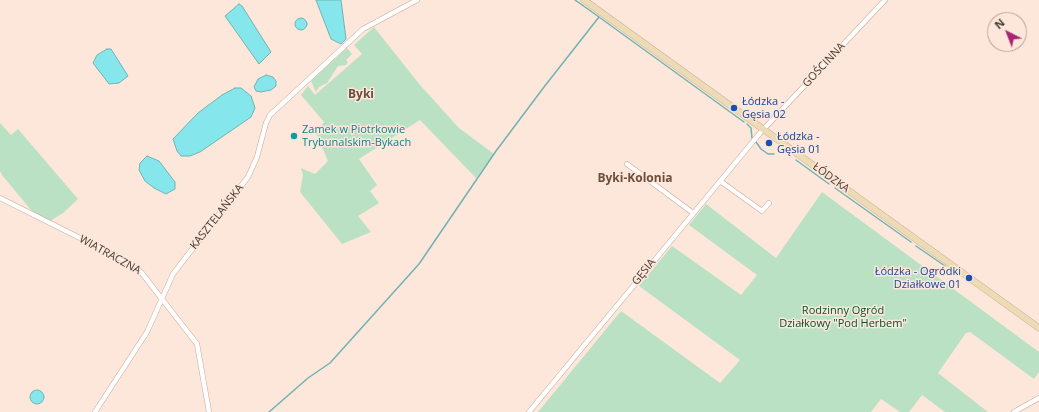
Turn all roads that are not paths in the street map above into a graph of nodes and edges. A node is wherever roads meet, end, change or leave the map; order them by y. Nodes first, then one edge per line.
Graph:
1 (416, 0) edge
2 (584, 0) edge
3 (885, 0) edge
4 (762, 131) junction
5 (627, 164) dead end
6 (720, 181) junction
7 (0, 198) edge
8 (769, 203) dead end
9 (693, 213) junction
10 (162, 297) junction
11 (1039, 328) edge
12 (1039, 398) edge
13 (95, 412) edge
14 (209, 412) edge
15 (529, 412) edge
16 (1014, 412) edge

1 - 10 street, KASZTELAŃSKA
2 - 4 main road, ŁÓDZKA
3 - 4 street, GOŚCINNA
4 - 6 street, GĘSIA
4 - 11 main road, ŁÓDZKA
5 - 9 street
6 - 8 street
6 - 9 street, GĘSIA
7 - 10 street, WIATRACZNA
9 - 15 street, GĘSIA
10 - 13 street, KASZTELAŃSKA
10 - 14 street, WIATRACZNA
12 - 16 street

